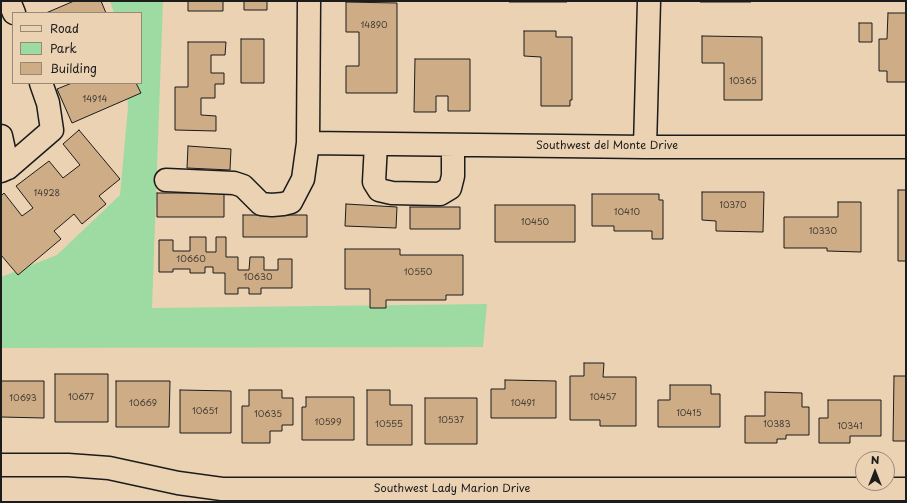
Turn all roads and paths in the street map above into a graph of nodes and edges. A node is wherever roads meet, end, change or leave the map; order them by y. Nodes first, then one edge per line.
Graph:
1 (9, 1) edge
2 (310, 1) edge
3 (649, 1) edge
4 (14, 12) edge
5 (41, 84) edge
6 (1, 136) edge
7 (308, 143) junction
8 (376, 144) junction
9 (453, 145) junction
10 (645, 147) junction
11 (906, 147) edge
12 (4, 169) edge
13 (166, 180) dead end
14 (1, 465) edge
15 (906, 489) edge
16 (361, 495) edge

1 - 4 street
2 - 7 street
3 - 10 street
5 - 12 street
6 - 12 street
7 - 8 street, Southwest del Monte Drive
7 - 13 street
8 - 9 street, Southwest del Monte Drive
8 - 9 street
9 - 10 street, Southwest del Monte Drive
10 - 11 street, Southwest del Monte Drive
14 - 16 street, Southwest Lady Marion Drive
15 - 16 street, Southwest Lady Marion Drive

